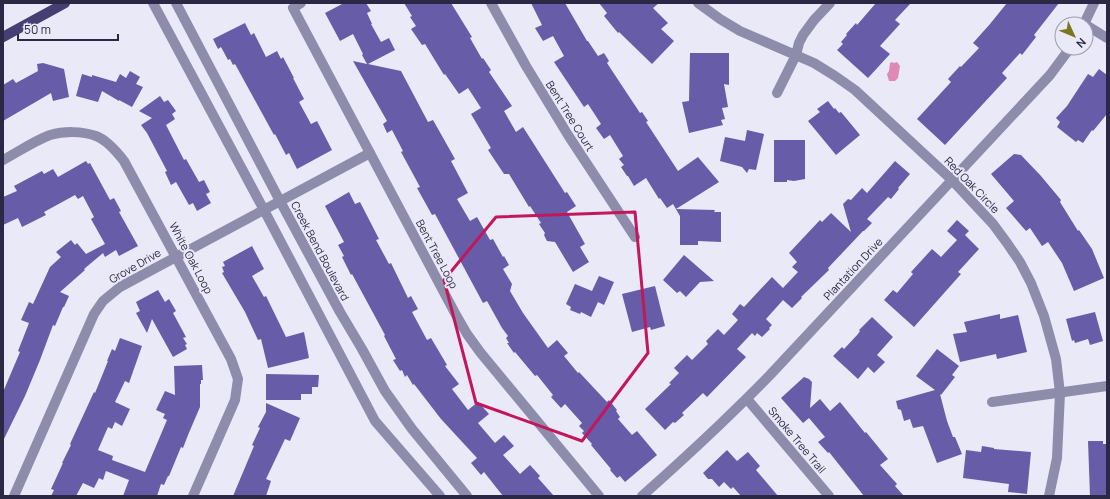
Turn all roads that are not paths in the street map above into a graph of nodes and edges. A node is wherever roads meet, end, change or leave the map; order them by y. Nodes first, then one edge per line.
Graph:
1 (65, 3) edge
2 (153, 3) edge
3 (176, 3) edge
4 (301, 3) edge
5 (491, 3) edge
6 (698, 3) edge
7 (830, 3) edge
8 (1094, 3) edge
9 (1089, 16) edge
10 (1094, 30) edge
11 (3, 37) edge
12 (1107, 38) edge
13 (796, 55) junction
14 (1064, 56) edge
15 (777, 93) dead end
16 (370, 153) junction
17 (3, 160) edge
18 (952, 180) junction
19 (280, 201) junction
20 (264, 210) junction
21 (635, 237) dead end
22 (177, 256) junction
23 (1107, 386) edge
24 (1060, 393) junction
25 (747, 399) junction
26 (992, 402) dead end
27 (14, 496) edge
28 (193, 496) edge
29 (440, 496) edge
30 (467, 496) edge
31 (599, 496) edge
32 (642, 496) edge
33 (829, 496) edge
34 (1050, 496) edge

1 - 11 main road
2 - 20 street
3 - 19 street, Creek Bend Boulevard
4 - 16 street, Bent Tree Loop
5 - 21 street, Bent Tree Court
6 - 13 street, Red Oak Circle
7 - 13 street
8 - 9 street
10 - 12 street
13 - 15 street
13 - 18 street, Red Oak Circle
14 - 18 street, Plantation Drive
16 - 19 street, Grove Drive
16 - 31 street, Bent Tree Loop
17 - 22 street, White Oak Loop
18 - 24 street, Red Oak Circle
18 - 25 street, Plantation Drive
19 - 20 street, Grove Drive
19 - 30 street, Creek Bend Boulevard
20 - 22 street, Grove Drive
20 - 29 street
22 - 27 street, Grove Drive
22 - 28 street, White Oak Loop
23 - 24 street
24 - 26 street
24 - 34 street, Red Oak Circle
25 - 32 street, Plantation Drive
25 - 33 street, Smoke Tree Trail

